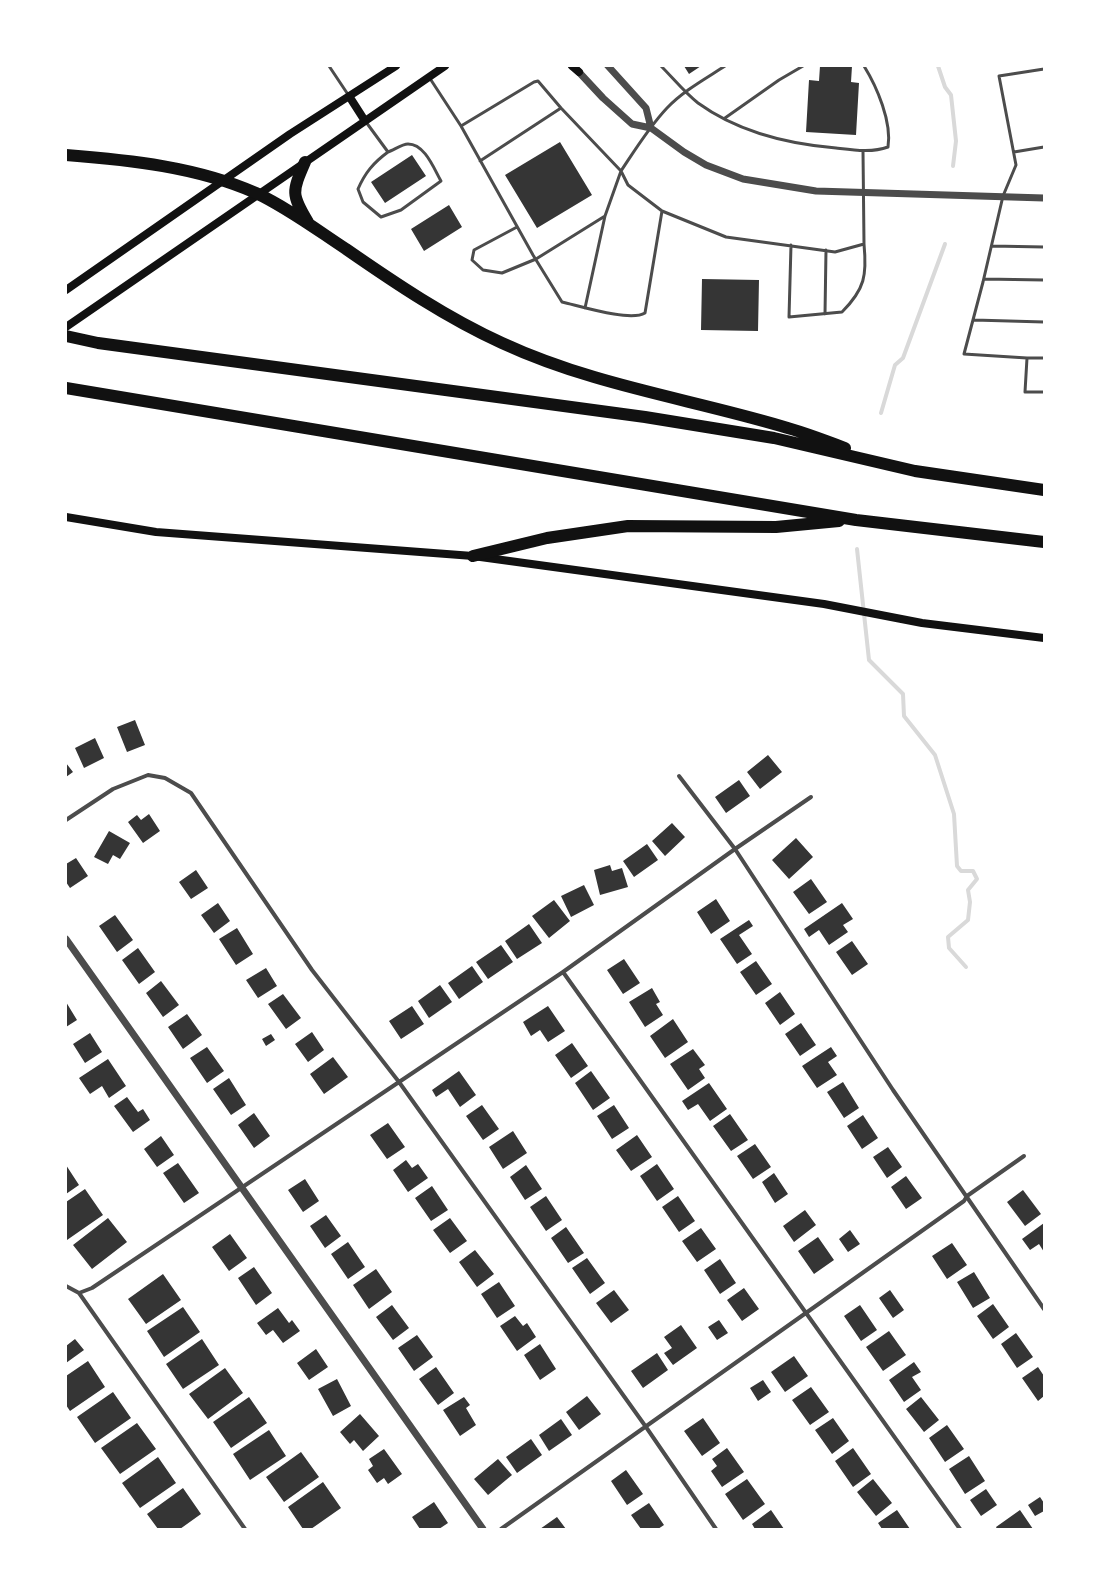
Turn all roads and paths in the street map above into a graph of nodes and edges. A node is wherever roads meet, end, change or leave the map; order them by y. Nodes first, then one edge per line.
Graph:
1 (329, 66) edge
2 (396, 66) edge
3 (446, 66) edge
4 (608, 66) edge
5 (661, 66) edge
6 (725, 66) edge
7 (803, 66) edge
8 (864, 66) edge
9 (575, 68) edge
10 (1044, 69) edge
11 (429, 77) junction
12 (687, 92) junction
13 (349, 96) junction
14 (561, 108) junction
15 (725, 118) junction
16 (365, 121) junction
17 (461, 126) junction
18 (651, 128) junction
19 (1044, 147) edge
20 (863, 151) junction
21 (388, 152) junction
22 (1014, 152) junction
23 (66, 155) edge
24 (480, 161) junction
25 (306, 162) junction
26 (621, 171) junction
27 (223, 180) junction
28 (863, 192) junction
29 (258, 194) junction
30 (1003, 196) junction
31 (1044, 198) edge
32 (662, 211) junction
33 (605, 216) junction
34 (309, 224) junction
35 (517, 227) junction
36 (864, 244) junction
37 (790, 245) junction
38 (992, 246) junction
39 (1044, 247) edge
40 (826, 250) junction
41 (536, 259) junction
42 (984, 278) junction
43 (1044, 280) edge
44 (68, 289) edge
45 (585, 308) junction
46 (825, 314) junction
47 (974, 320) junction
48 (1044, 322) edge
49 (66, 327) edge
50 (66, 336) edge
51 (1027, 358) junction
52 (1044, 358) edge
53 (66, 388) edge
54 (1044, 392) edge
55 (915, 471) junction
56 (1044, 490) edge
57 (66, 517) edge
58 (856, 520) junction
59 (1044, 542) edge
60 (473, 556) junction
61 (1044, 638) edge
62 (679, 776) dead end
63 (811, 797) dead end
64 (66, 820) edge
65 (735, 849) junction
66 (66, 939) edge
67 (563, 972) junction
68 (400, 1082) junction
69 (1024, 1156) dead end
70 (241, 1186) junction
71 (966, 1196) junction
72 (66, 1286) edge
73 (79, 1293) junction
74 (1044, 1309) edge
75 (807, 1314) junction
76 (646, 1427) junction
77 (245, 1529) edge
78 (483, 1529) edge
79 (501, 1529) edge
80 (716, 1529) edge
81 (960, 1529) edge

1 - 13 lane
2 - 13 main road
3 - 11 main road
4 - 18 street
5 - 12 lane
6 - 12 lane
7 - 15 lane
8 - 20 lane
9 - 18 street
10 - 22 lane
11 - 16 main road
11 - 17 lane
12 - 15 lane
12 - 18 lane
13 - 16 main road
13 - 27 main road
14 - 17 lane
14 - 24 lane
14 - 26 lane
15 - 20 lane
16 - 21 lane
16 - 25 main road
17 - 24 lane
18 - 26 lane
18 - 28 street
19 - 22 lane
20 - 28 lane
21 - 21 lane
22 - 30 lane
23 - 27 highway
24 - 35 lane
25 - 29 main road
25 - 34 highway
26 - 32 lane
26 - 33 lane
27 - 29 highway
27 - 44 main road
28 - 30 street
28 - 36 lane
29 - 34 highway
29 - 49 main road
30 - 31 street
30 - 38 lane
32 - 37 lane
32 - 45 lane
33 - 41 lane
33 - 45 lane
34 - 55 highway
35 - 41 lane
35 - 41 lane
36 - 40 lane
36 - 46 lane
37 - 40 lane
37 - 46 lane
38 - 39 lane
38 - 42 lane
40 - 46 lane
41 - 45 lane
42 - 43 lane
42 - 47 lane
47 - 48 lane
47 - 51 lane
50 - 55 highway
51 - 52 lane
51 - 54 lane
53 - 58 highway
55 - 56 highway
57 - 60 main road
58 - 59 highway
58 - 60 highway
60 - 61 main road
62 - 65 street
63 - 65 street
64 - 68 street
65 - 67 street
65 - 71 street
66 - 70 street
67 - 68 street
67 - 75 street
68 - 70 street
68 - 76 street
69 - 71 street
70 - 73 street
70 - 78 street
71 - 74 street
71 - 75 street
72 - 73 street
73 - 77 street
75 - 76 street
75 - 81 street
76 - 79 street
76 - 80 street

